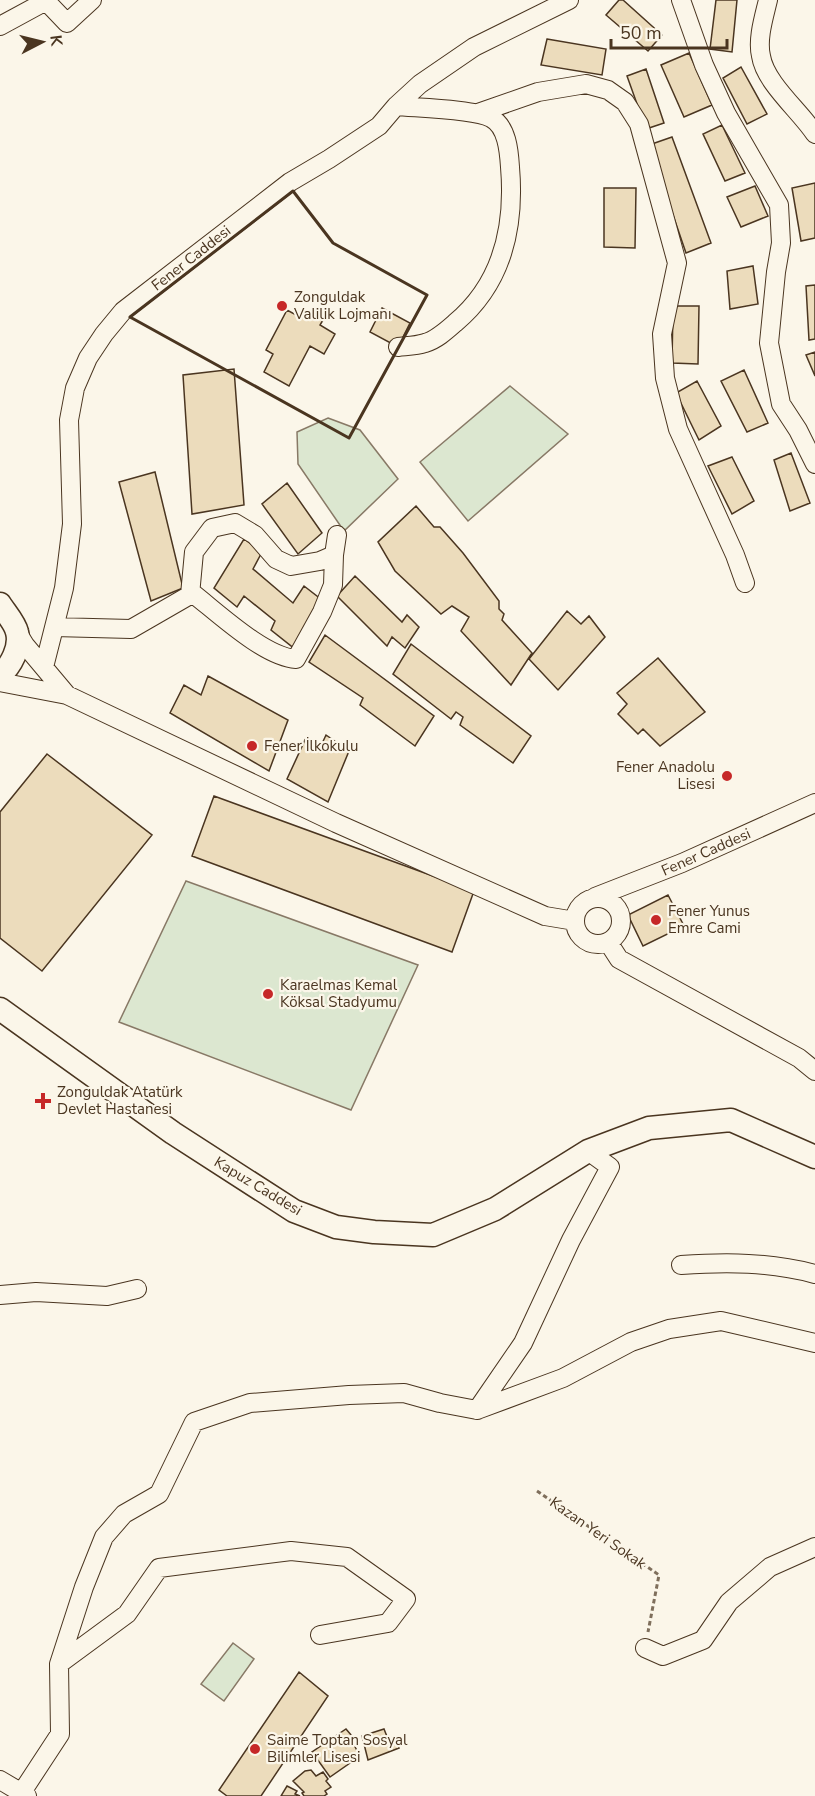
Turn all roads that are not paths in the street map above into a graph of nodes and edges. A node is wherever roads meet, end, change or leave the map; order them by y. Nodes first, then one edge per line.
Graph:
1 (92, 0) edge
2 (569, 0) edge
3 (681, 0) edge
4 (768, 0) edge
5 (0, 26) edge
6 (396, 106) junction
7 (478, 113) junction
8 (815, 134) edge
9 (398, 347) dead end
10 (815, 464) edge
11 (337, 535) dead end
12 (333, 555) junction
13 (745, 583) dead end
14 (191, 592) junction
15 (0, 604) edge
16 (54, 627) junction
17 (17, 632) junction
18 (44, 667) junction
19 (0, 675) edge
20 (0, 682) edge
21 (67, 696) junction
22 (813, 803) edge
23 (595, 897) junction
24 (574, 921) junction
25 (609, 942) junction
26 (0, 1009) edge
27 (815, 1071) edge
28 (588, 1151) junction
29 (815, 1157) edge
30 (681, 1265) dead end
31 (815, 1274) edge
32 (137, 1289) dead end
33 (0, 1295) edge
34 (815, 1343) edge
35 (477, 1410) junction
36 (815, 1547) edge
37 (320, 1635) dead end
38 (645, 1648) road end
39 (60, 1664) junction
40 (0, 1780) edge
41 (25, 1794) edge

1 - 5 street
2 - 6 street, Fener Caddesi
3 - 10 street
4 - 8 street
6 - 7 street
6 - 16 street, Fener Caddesi
7 - 9 street
7 - 13 street
11 - 12 street
12 - 14 street
12 - 14 street
14 - 16 street
15 - 17 main road
16 - 18 street, Fener Caddesi
17 - 18 street
17 - 19 main road
18 - 21 street
20 - 21 street
21 - 24 street
22 - 23 street, Fener Caddesi
23 - 24 street
23 - 25 street
24 - 25 street
25 - 27 street
26 - 28 main road, Kapuz Caddesi
28 - 29 main road, Kapuz Caddesi
28 - 35 street
30 - 31 street
32 - 33 street
34 - 35 street
35 - 39 street
36 - 38 street
37 - 39 street
39 - 41 street
40 - 41 street

